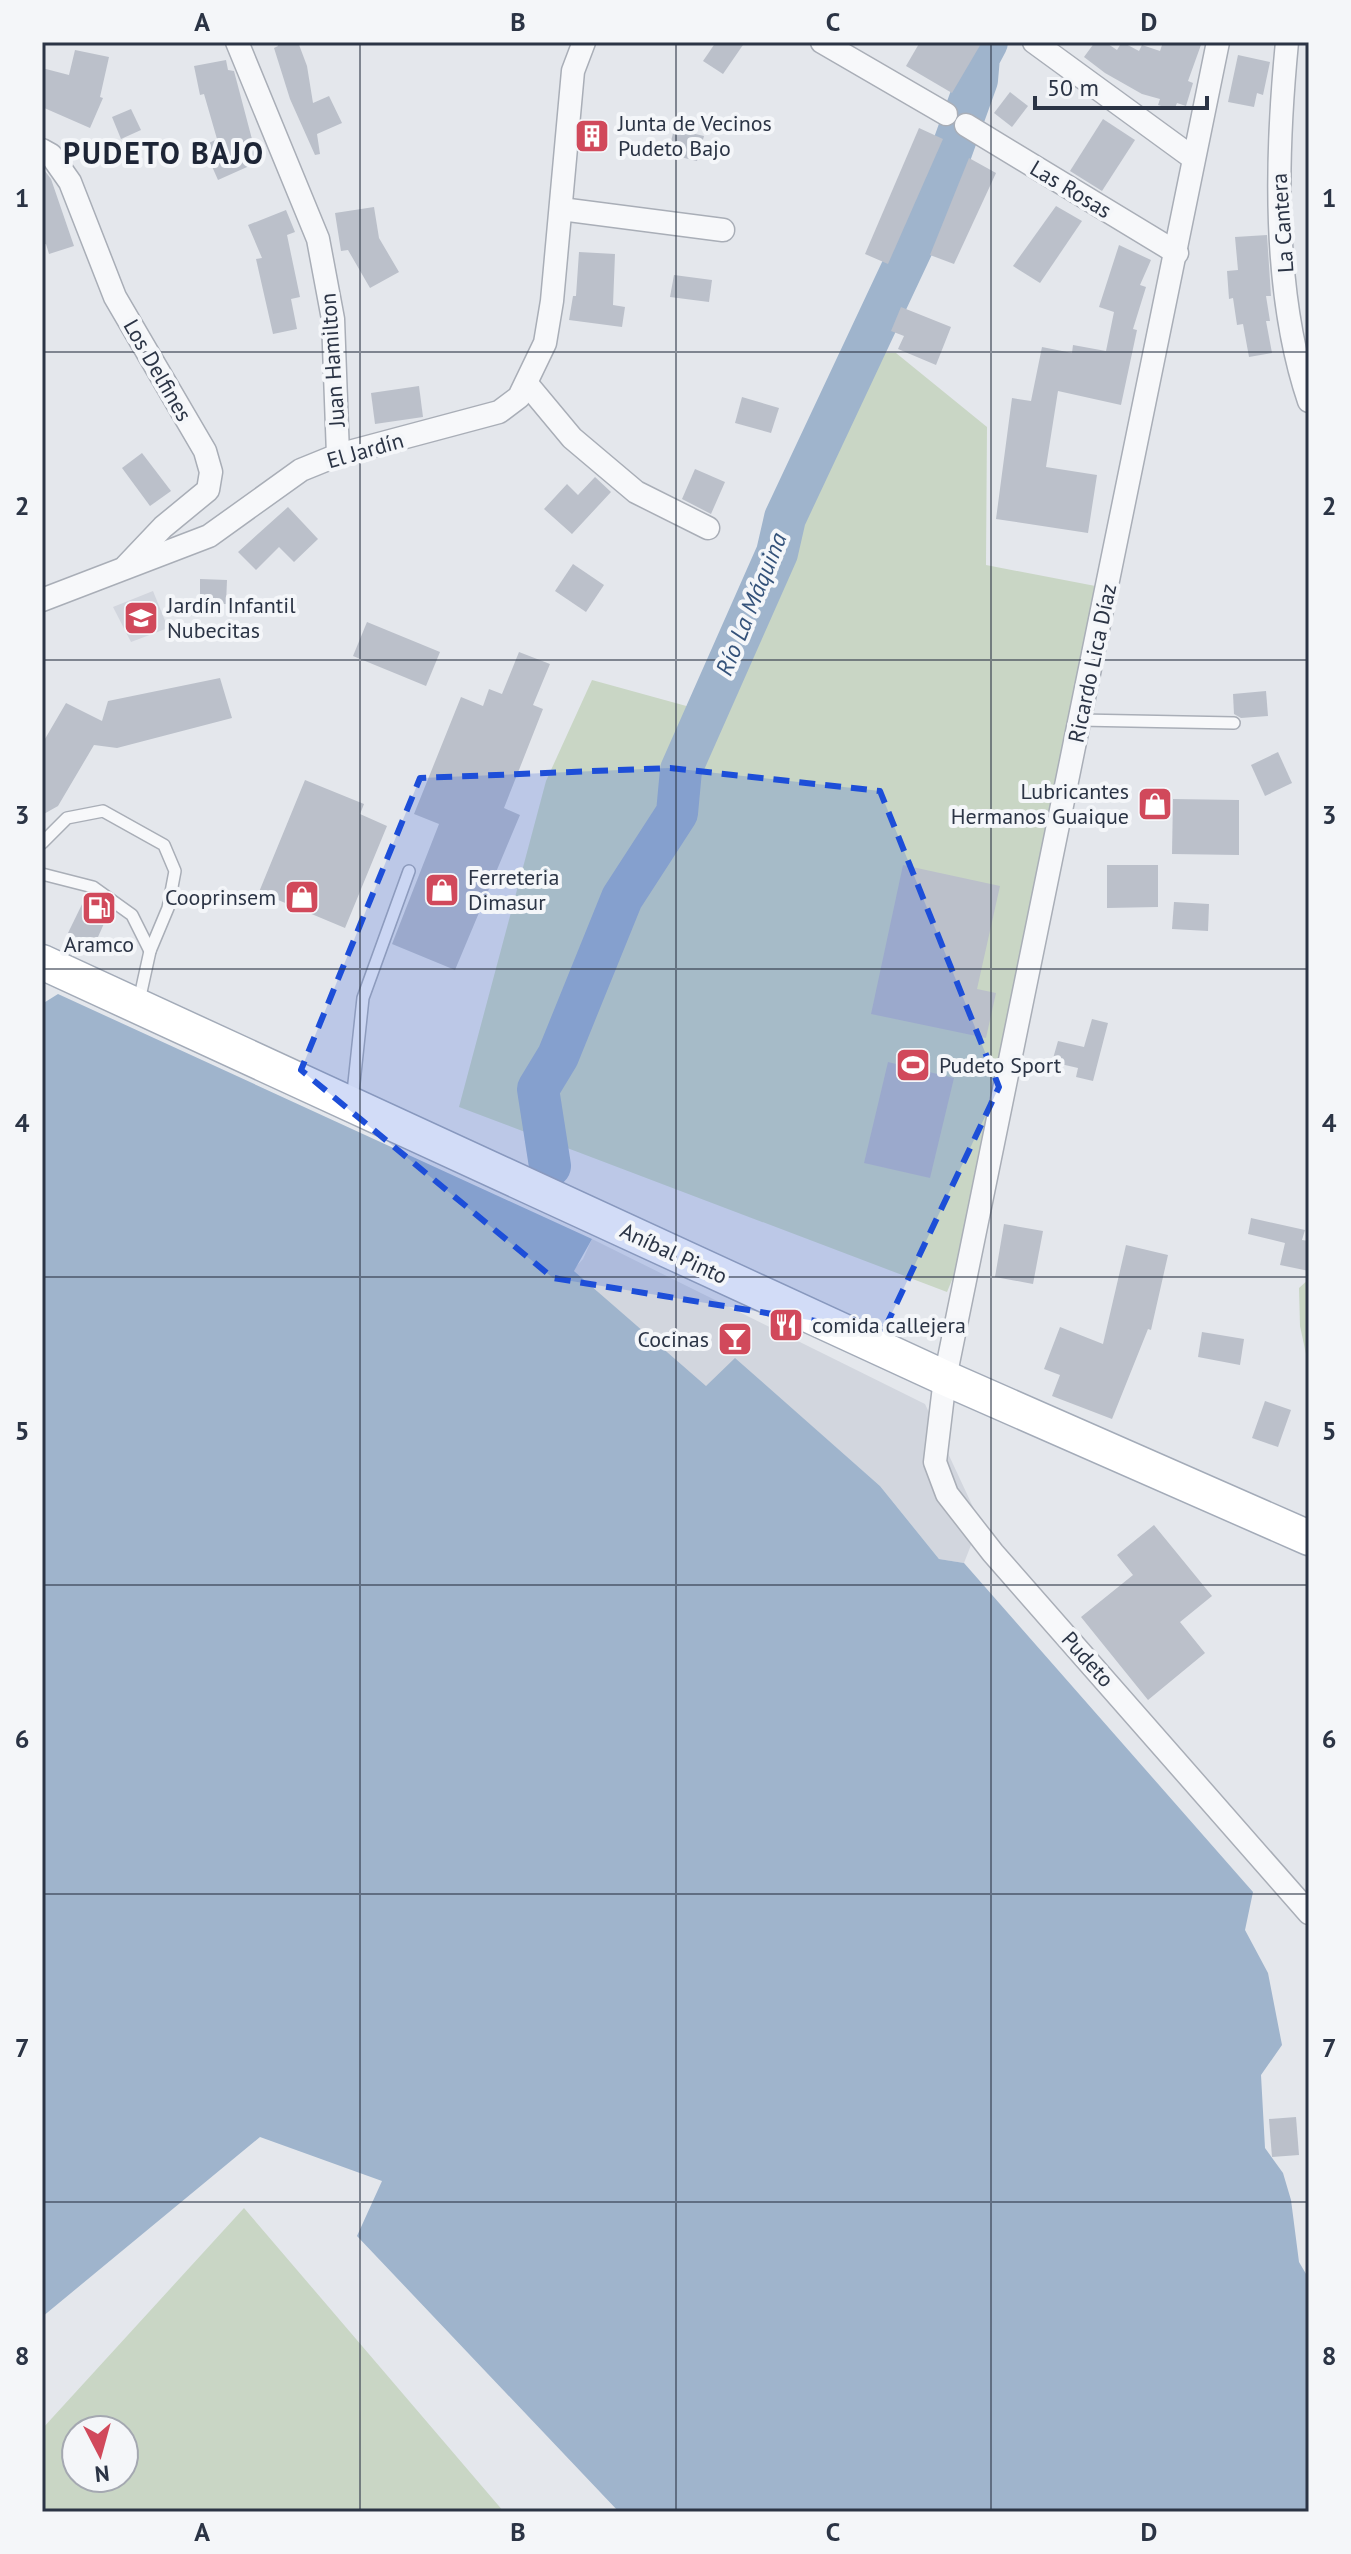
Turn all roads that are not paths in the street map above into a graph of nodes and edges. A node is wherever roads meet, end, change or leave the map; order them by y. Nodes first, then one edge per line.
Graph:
1 (237, 42) edge
2 (584, 42) edge
3 (822, 42) edge
4 (1034, 42) edge
5 (1218, 42) edge
6 (1287, 42) edge
7 (42, 150) edge
8 (1193, 158) junction
9 (561, 209) junction
10 (723, 230) dead end
11 (1177, 253) junction
12 (527, 384) junction
13 (1309, 401) edge
14 (338, 455) junction
15 (708, 528) dead end
16 (122, 570) junction
17 (42, 600) edge
18 (1080, 720) junction
19 (1234, 723) dead end
20 (42, 843) edge
21 (409, 871) dead end
22 (42, 874) edge
23 (150, 951) junction
24 (42, 962) edge
25 (138, 1006) junction
26 (352, 1104) junction
27 (945, 1378) junction
28 (1309, 1538) edge
29 (1309, 1913) edge

1 - 14 street, Juan Hamilton
2 - 9 street, El Jardín
3 - 11 street, Las Rosas
4 - 8 street
5 - 8 street, Ricardo Lica Díaz
6 - 13 street, La Cantera
7 - 16 street, Los Delfines
8 - 11 street, Ricardo Lica Díaz
9 - 10 street
9 - 12 street, El Jardín
11 - 18 street, Ricardo Lica Díaz
12 - 14 street, El Jardín
12 - 15 street
14 - 16 street, El Jardín
16 - 17 street, El Jardín
18 - 19 lane
18 - 27 street, Ricardo Lica Díaz
20 - 23 lane
21 - 26 lane
22 - 23 lane
23 - 25 lane
24 - 25 main road, Aníbal Pinto
25 - 26 main road, Aníbal Pinto
26 - 27 main road, Aníbal Pinto
27 - 28 main road, Aníbal Pinto
27 - 29 street, Pudeto

